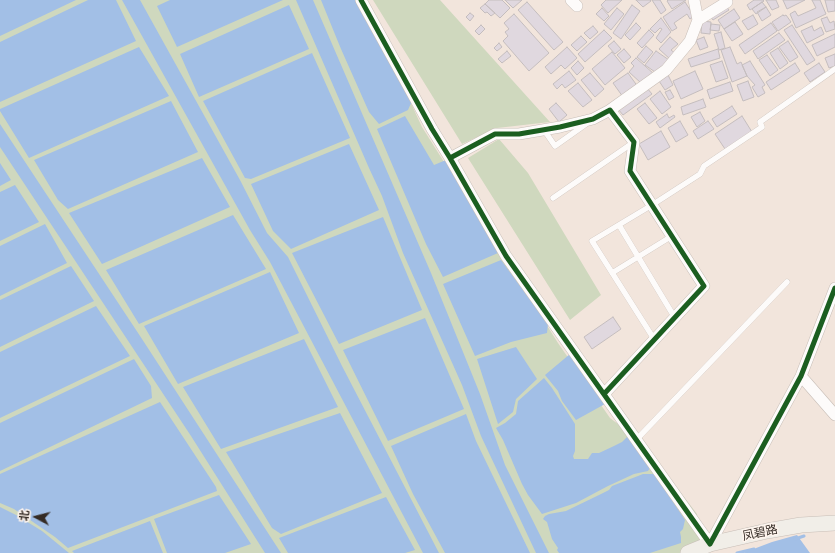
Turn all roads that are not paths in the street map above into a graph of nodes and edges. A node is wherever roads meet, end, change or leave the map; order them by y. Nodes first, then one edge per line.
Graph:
1 (361, 0) edge
2 (694, 0) edge
3 (728, 1) edge
4 (698, 20) junction
5 (835, 69) edge
6 (610, 110) junction
7 (593, 119) junction
8 (544, 130) junction
9 (634, 142) junction
10 (450, 158) junction
11 (553, 198) dead end
12 (652, 205) junction
13 (619, 225) junction
14 (672, 236) junction
15 (638, 257) junction
16 (612, 273) junction
17 (787, 282) dead end
18 (835, 288) edge
19 (674, 318) junction
20 (654, 339) junction
21 (801, 376) junction
22 (604, 394) junction
23 (835, 415) edge
24 (636, 440) junction
25 (835, 523) edge
26 (710, 544) junction
27 (688, 553) edge

1 - 10 street
2 - 4 street
3 - 4 street
4 - 6 street
5 - 12 lane
6 - 7 street
6 - 9 street
7 - 8 street
7 - 8 lane
8 - 10 street
9 - 11 lane
9 - 12 street
10 - 22 street
12 - 13 lane
12 - 14 street
13 - 15 lane
13 - 16 lane
14 - 15 lane
14 - 19 street
15 - 16 lane
15 - 19 lane
16 - 20 lane
17 - 24 lane
18 - 21 street
19 - 20 street
20 - 22 street
21 - 23 street
21 - 26 street
22 - 24 street
24 - 26 street
25 - 26 main road, 凤碧路
26 - 27 main road, 凤碧路

